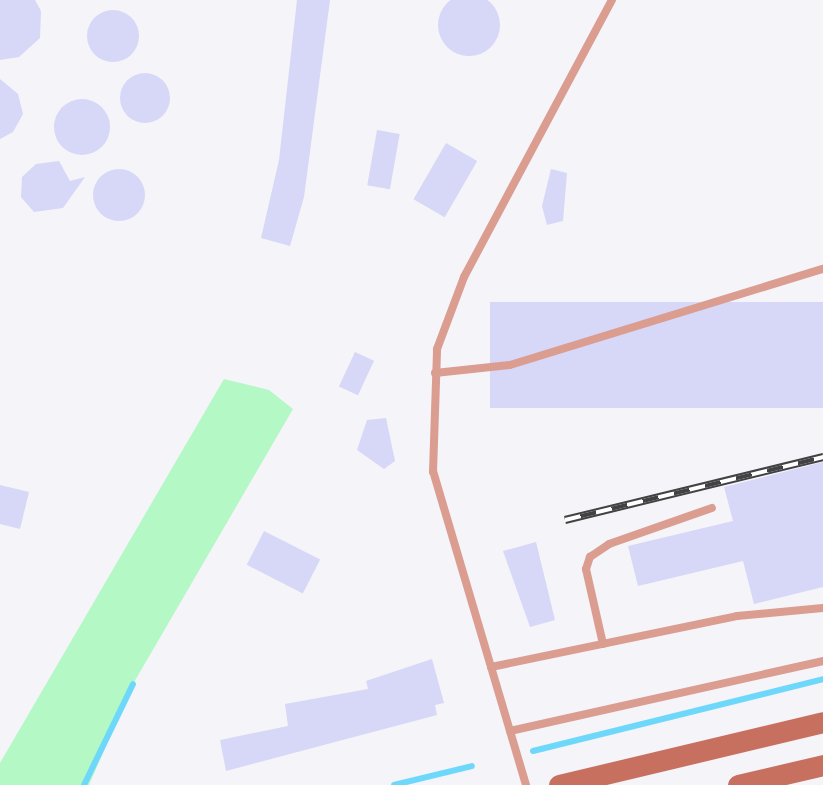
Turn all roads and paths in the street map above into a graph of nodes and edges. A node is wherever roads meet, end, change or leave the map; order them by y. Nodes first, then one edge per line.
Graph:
1 (612, 0) edge
2 (823, 269) edge
3 (435, 373) junction
4 (712, 508) dead end
5 (823, 608) edge
6 (603, 644) junction
7 (823, 661) edge
8 (491, 667) junction
9 (823, 722) edge
10 (510, 731) junction
11 (823, 765) edge
12 (526, 785) edge
13 (559, 785) edge
14 (738, 785) edge

1 - 3 lane
2 - 3 lane
3 - 8 lane
4 - 6 lane
5 - 6 lane
6 - 8 lane
7 - 10 lane
8 - 10 lane
9 - 13 main road
10 - 12 lane
11 - 14 main road

